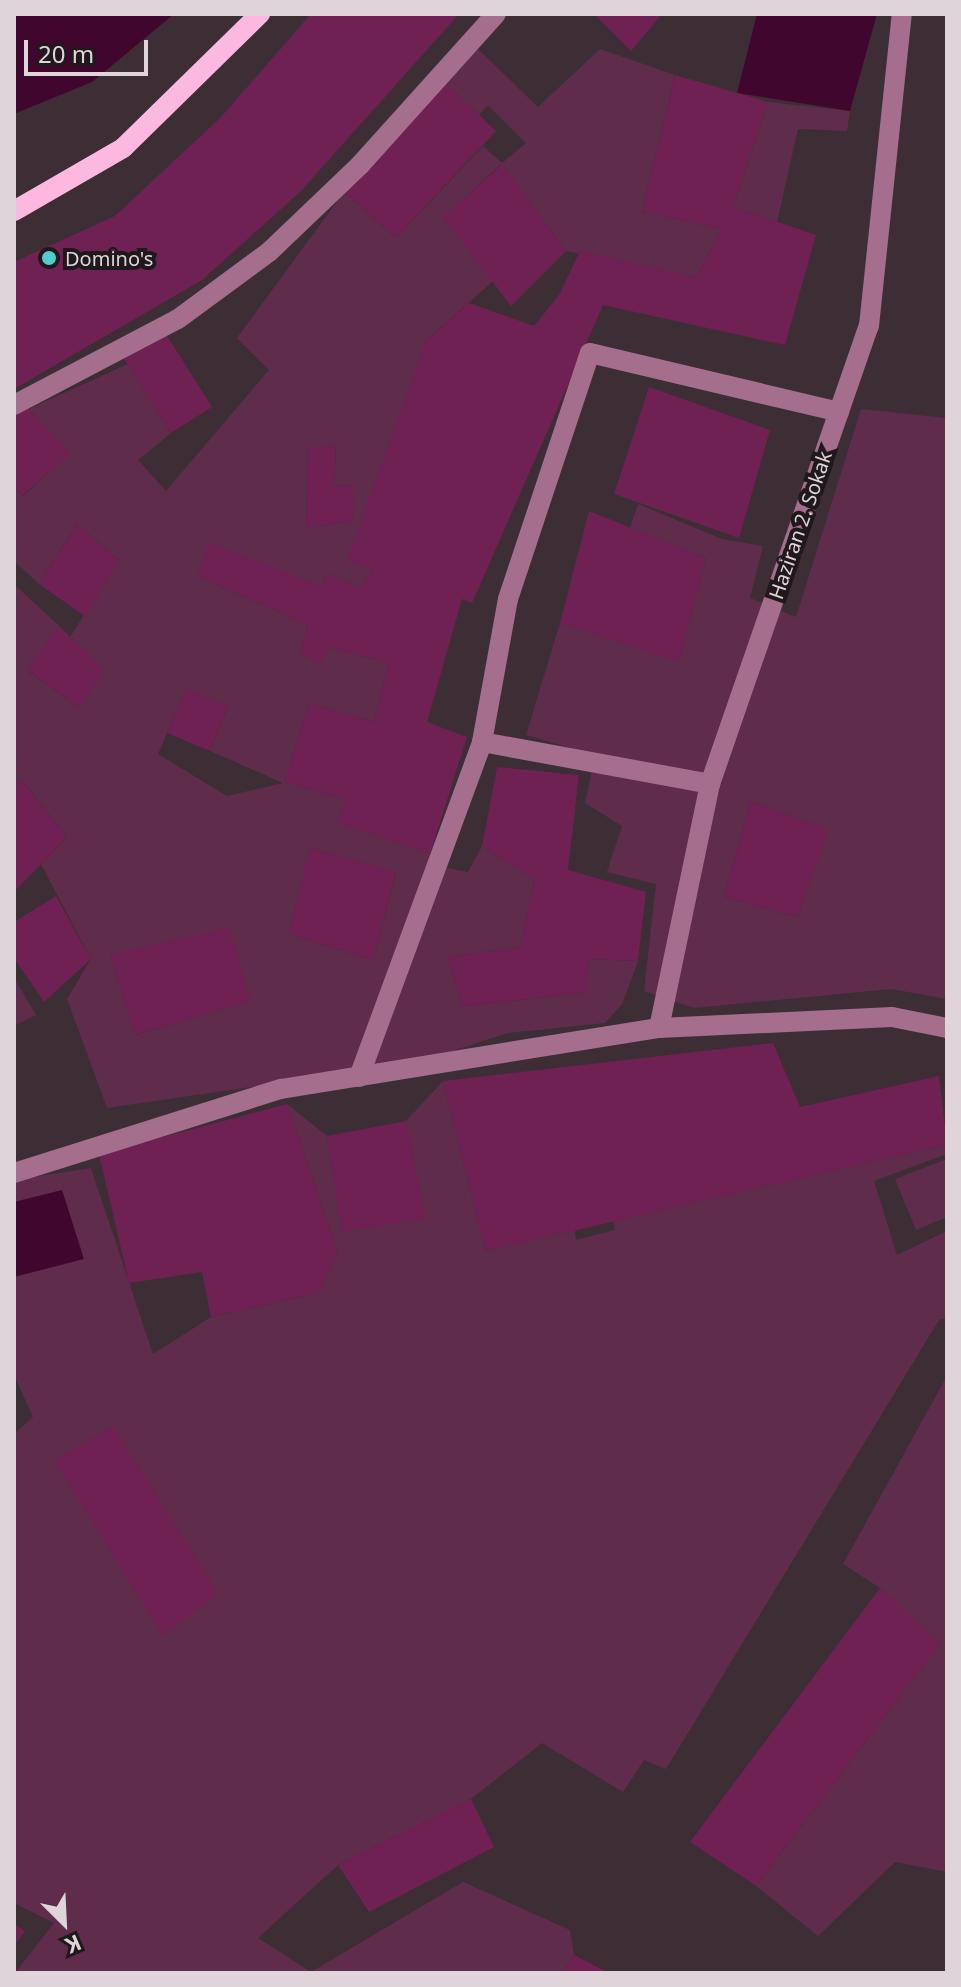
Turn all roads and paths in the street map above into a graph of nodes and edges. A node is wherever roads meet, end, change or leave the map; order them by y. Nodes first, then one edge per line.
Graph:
1 (260, 14) edge
2 (496, 14) edge
3 (902, 14) edge
4 (14, 211) edge
5 (14, 405) edge
6 (839, 412) junction
7 (482, 742) junction
8 (710, 784) junction
9 (659, 1028) junction
10 (947, 1028) edge
11 (359, 1077) junction
12 (14, 1173) edge

1 - 4 main road
2 - 5 street
3 - 6 street, Haziran 2. Sokak
6 - 7 street
6 - 8 street, Haziran 2. Sokak
7 - 8 street
7 - 11 street
8 - 9 street, Haziran 2. Sokak
9 - 10 street
9 - 11 street
11 - 12 street

